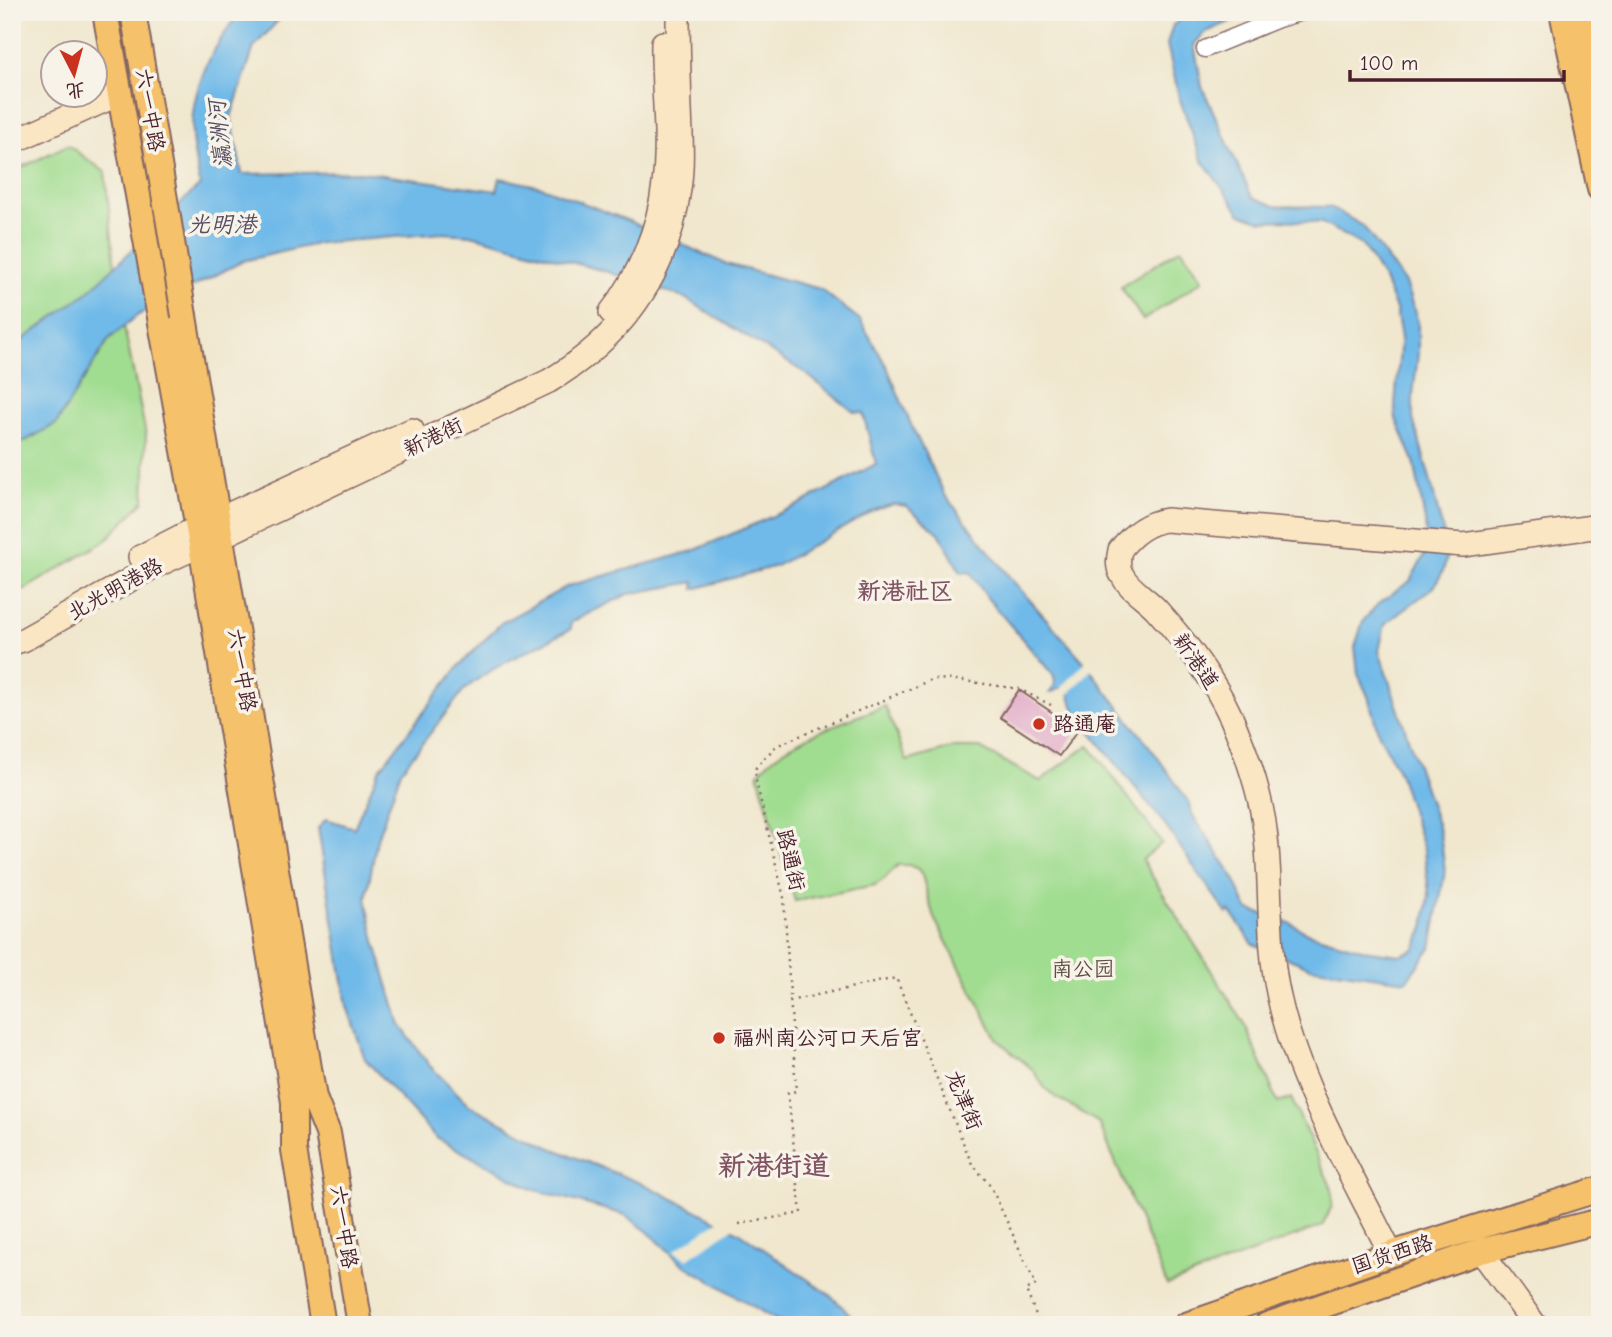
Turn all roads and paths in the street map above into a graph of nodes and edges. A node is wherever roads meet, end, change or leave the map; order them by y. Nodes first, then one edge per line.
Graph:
1 (105, 12) edge
2 (133, 12) edge
3 (663, 12) edge
4 (678, 12) edge
5 (1302, 12) edge
6 (1562, 12) edge
7 (1586, 12) edge
8 (1205, 49) dead end
9 (1600, 77) edge
10 (119, 94) junction
11 (1592, 111) edge
12 (12, 142) edge
13 (1600, 189) edge
14 (664, 224) junction
15 (1600, 526) edge
16 (208, 532) junction
17 (12, 629) edge
18 (12, 643) edge
19 (1051, 705) dead end
20 (789, 1000) junction
21 (304, 1100) junction
22 (1600, 1189) edge
23 (1600, 1221) edge
24 (738, 1224) dead end
25 (1481, 1251) junction
26 (1391, 1254) junction
27 (323, 1325) edge
28 (340, 1325) edge
29 (360, 1325) edge
30 (1040, 1325) edge
31 (1186, 1325) edge
32 (1267, 1325) edge
33 (1535, 1325) edge

1 - 10 main road, 六一中路
2 - 16 main road, 六一中路, bridge
3 - 14 street
4 - 14 street
5 - 8 street
6 - 11 main road
7 - 9 main road
10 - 12 street
10 - 16 main road, 六一中路
11 - 13 main road
14 - 16 street, 新港街
15 - 26 street, 新港道
16 - 17 street, 北光明港路
16 - 18 street, 北光明港路
16 - 21 main road, 六一中路
19 - 20 path, 路通街
20 - 24 path, 路通街
20 - 30 path, 龙津街
21 - 27 main road, 六一中路
21 - 28 main road
21 - 29 main road, 六一中路
22 - 26 main road, 国货西路
23 - 25 main road, 国货西路
25 - 32 main road, 国货西路
25 - 33 street
26 - 31 main road, 国货西路

